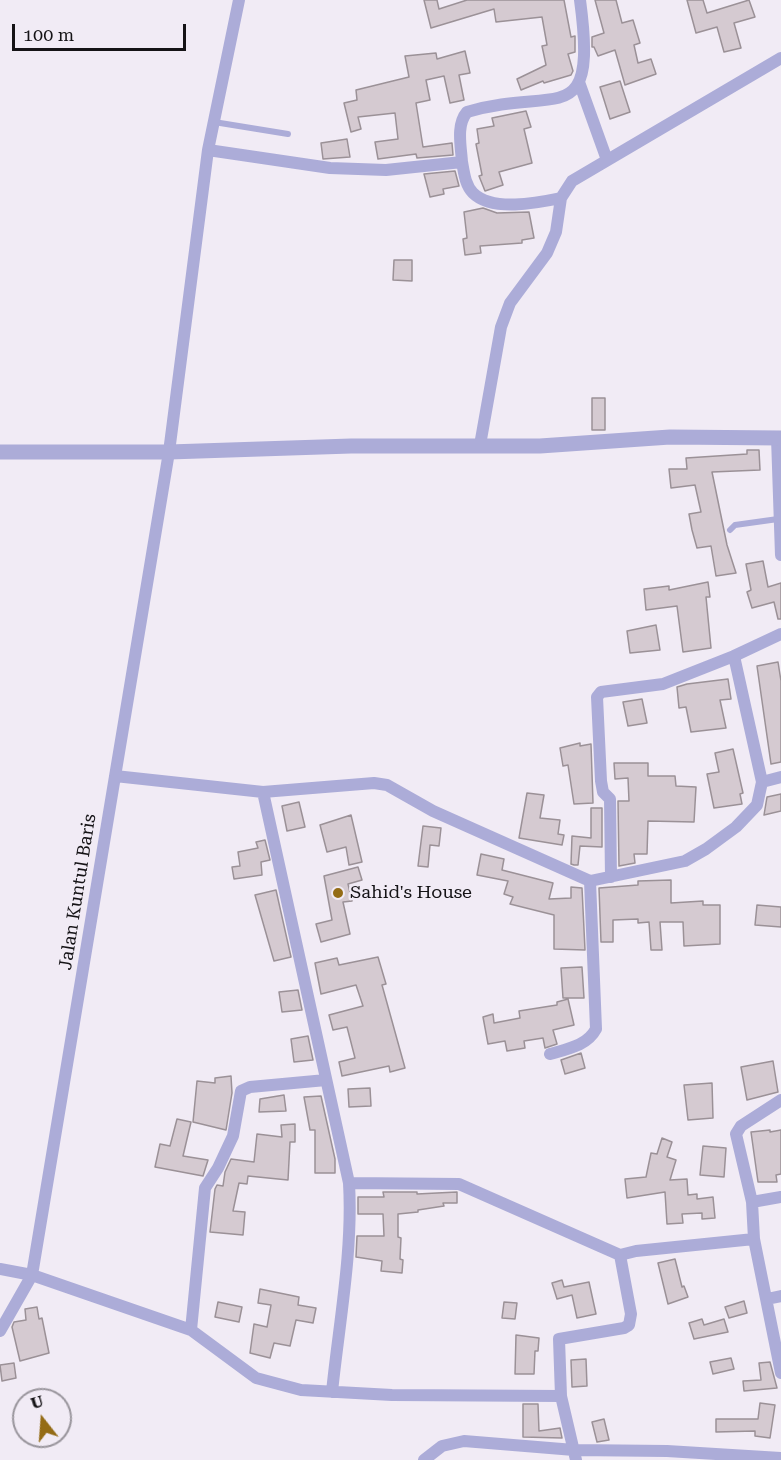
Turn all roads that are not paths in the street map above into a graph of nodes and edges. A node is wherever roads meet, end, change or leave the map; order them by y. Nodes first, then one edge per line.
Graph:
1 (239, 0) edge
2 (580, 0) edge
3 (781, 58) edge
4 (579, 82) junction
5 (214, 122) junction
6 (288, 134) dead end
7 (208, 150) junction
8 (607, 160) junction
9 (462, 162) junction
10 (561, 198) junction
11 (779, 438) edge
12 (480, 445) junction
13 (0, 452) edge
14 (169, 452) junction
15 (778, 519) junction
16 (730, 530) dead end
17 (781, 555) edge
18 (781, 634) edge
19 (734, 656) junction
20 (115, 776) junction
21 (781, 777) edge
22 (762, 782) junction
23 (263, 792) junction
24 (611, 877) junction
25 (590, 880) junction
26 (550, 1054) dead end
27 (326, 1080) junction
28 (781, 1100) edge
29 (349, 1183) junction
30 (781, 1197) edge
31 (752, 1202) junction
32 (754, 1239) junction
33 (620, 1256) junction
34 (0, 1269) edge
35 (32, 1275) junction
36 (781, 1296) edge
37 (767, 1299) junction
38 (191, 1330) junction
39 (0, 1331) edge
40 (781, 1359) edge
41 (781, 1373) edge
42 (332, 1392) junction
43 (561, 1396) junction
44 (575, 1455) edge
45 (693, 1457) edge
46 (781, 1458) edge
47 (424, 1460) edge

1 - 5 street, Jalan Kuntul Baris
2 - 4 street
3 - 8 street
4 - 8 street
4 - 9 street
5 - 6 lane
5 - 7 street, Jalan Kuntul Baris
7 - 9 street
7 - 14 street, Jalan Kuntul Baris
8 - 10 street
9 - 10 street
10 - 12 street
11 - 12 street
11 - 15 street
12 - 14 street
13 - 14 street
14 - 20 street, Jalan Kuntul Baris
15 - 16 lane
15 - 17 street
18 - 19 street
19 - 22 street
19 - 24 street
20 - 23 street
20 - 35 street, Jalan Kuntul Baris
21 - 22 street
22 - 24 street
23 - 25 street
23 - 27 street
24 - 25 street
25 - 26 street
27 - 29 street
27 - 38 street
28 - 31 street
29 - 33 street
29 - 42 street
30 - 31 street
31 - 32 street
32 - 33 street
32 - 37 street
33 - 43 street
34 - 35 street
35 - 38 street
35 - 39 street, Jalan Kuntul Baris
36 - 37 street
37 - 40 street
38 - 42 street
40 - 41 street
42 - 43 street
43 - 44 street
44 - 45 street
44 - 47 street
45 - 46 street

